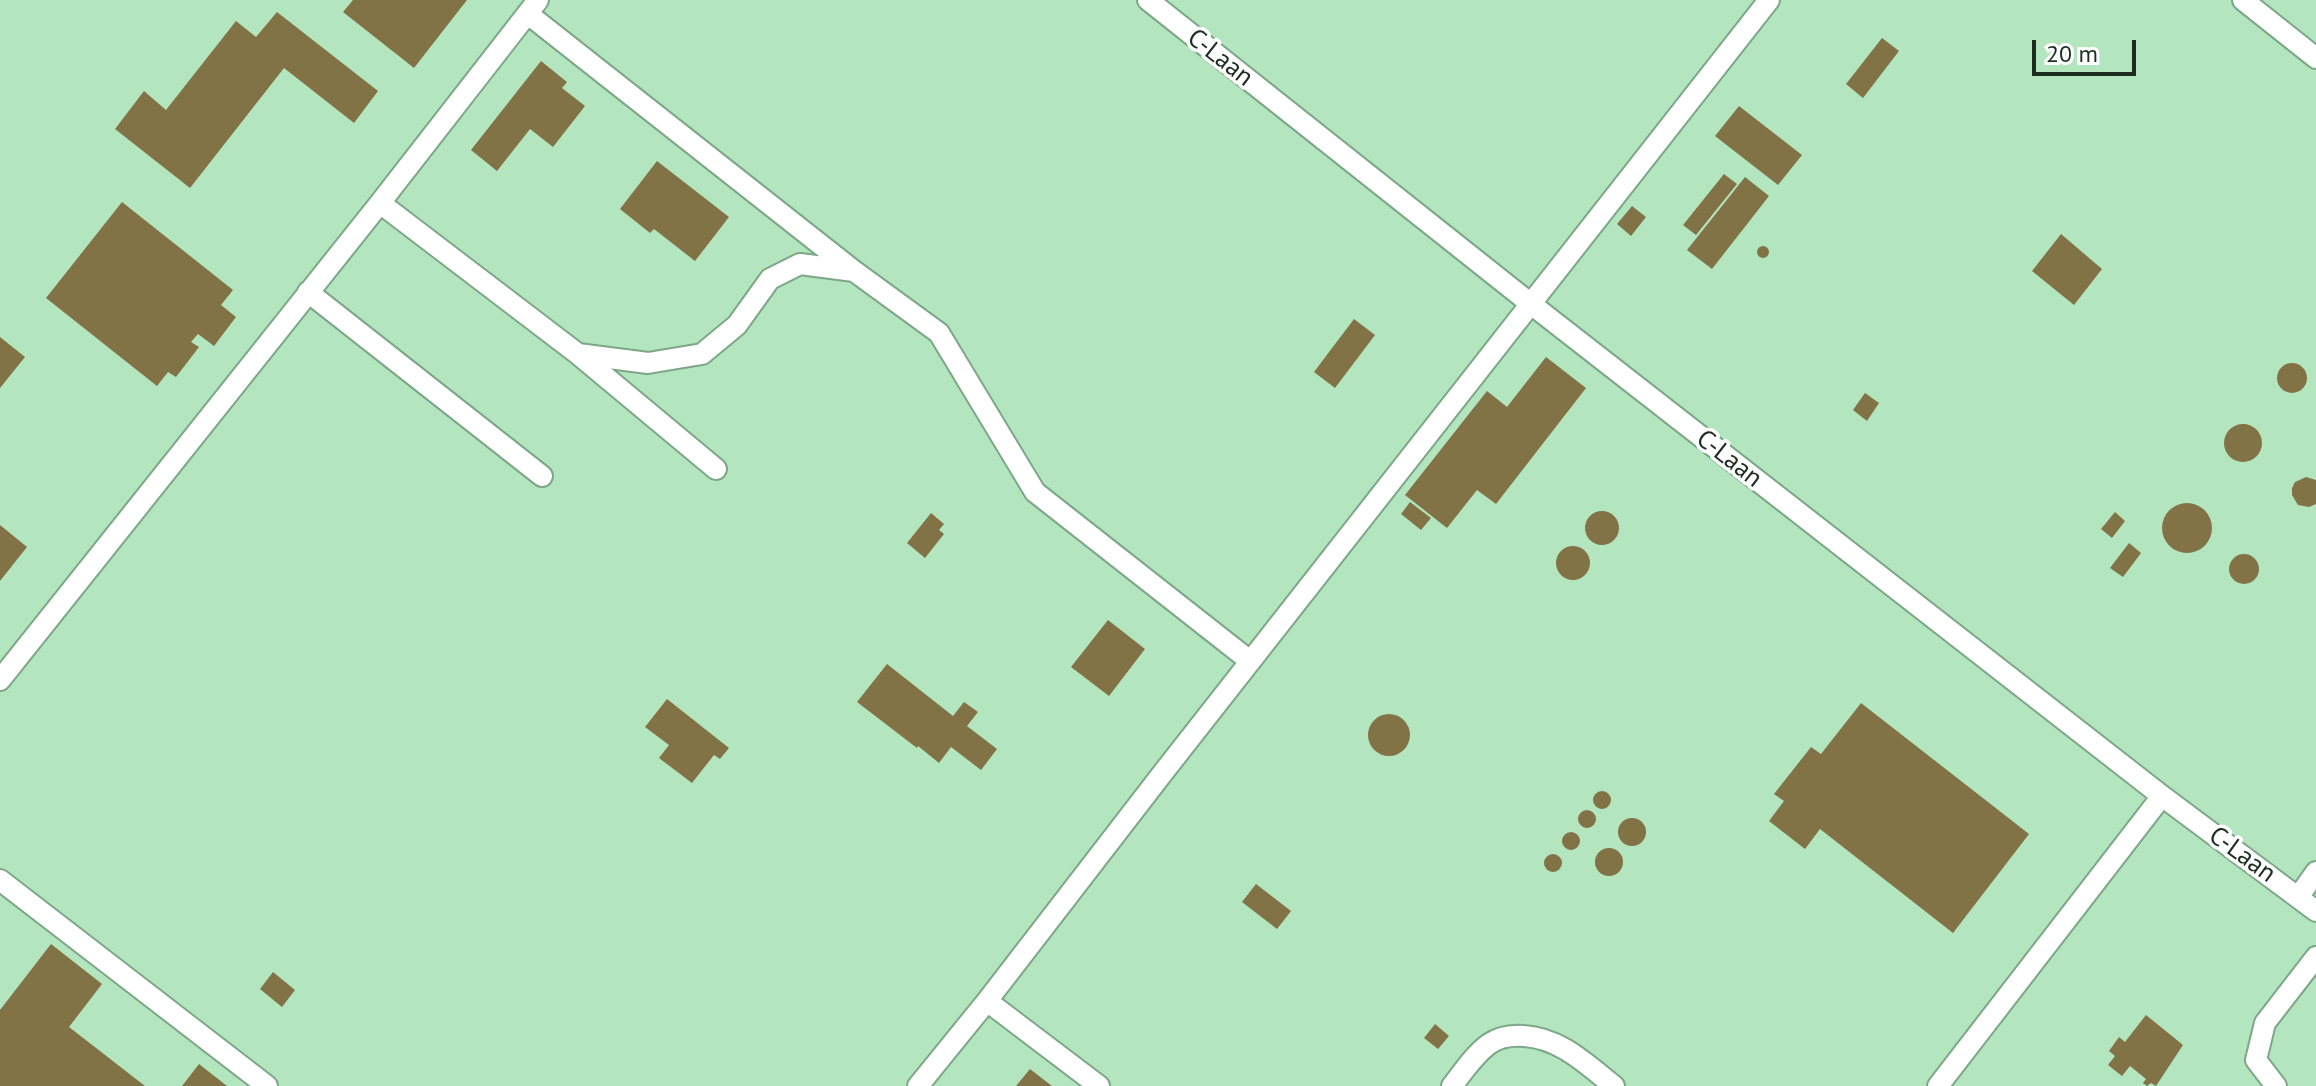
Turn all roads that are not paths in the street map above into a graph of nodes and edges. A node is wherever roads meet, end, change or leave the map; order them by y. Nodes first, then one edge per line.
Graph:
1 (1148, 0) edge
2 (1769, 0) edge
3 (2243, 0) edge
4 (533, 7) edge
5 (2316, 58) edge
6 (380, 203) junction
7 (854, 271) junction
8 (308, 292) junction
9 (1531, 304) junction
10 (578, 354) junction
11 (716, 469) dead end
12 (542, 476) dead end
13 (1250, 661) junction
14 (0, 680) edge
15 (2162, 796) junction
16 (2316, 872) edge
17 (0, 880) edge
18 (2299, 896) junction
19 (2316, 911) edge
20 (2316, 957) edge
21 (987, 1001) junction
22 (267, 1086) edge
23 (918, 1086) edge
24 (1099, 1086) edge
25 (1452, 1086) edge
26 (1614, 1086) edge
27 (1938, 1086) edge
28 (2276, 1086) edge

1 - 9 lane, C-Laan
2 - 9 lane
3 - 5 lane
4 - 6 lane
4 - 7 lane
6 - 8 lane
6 - 10 lane
7 - 10 lane
7 - 13 lane
8 - 12 lane
8 - 14 lane
9 - 13 lane
9 - 15 lane, C-Laan
10 - 11 lane
13 - 21 lane
15 - 18 lane, C-Laan
15 - 27 lane
16 - 18 lane
17 - 22 lane
18 - 19 lane, C-Laan
20 - 28 lane
21 - 23 lane
21 - 24 lane
25 - 26 lane

